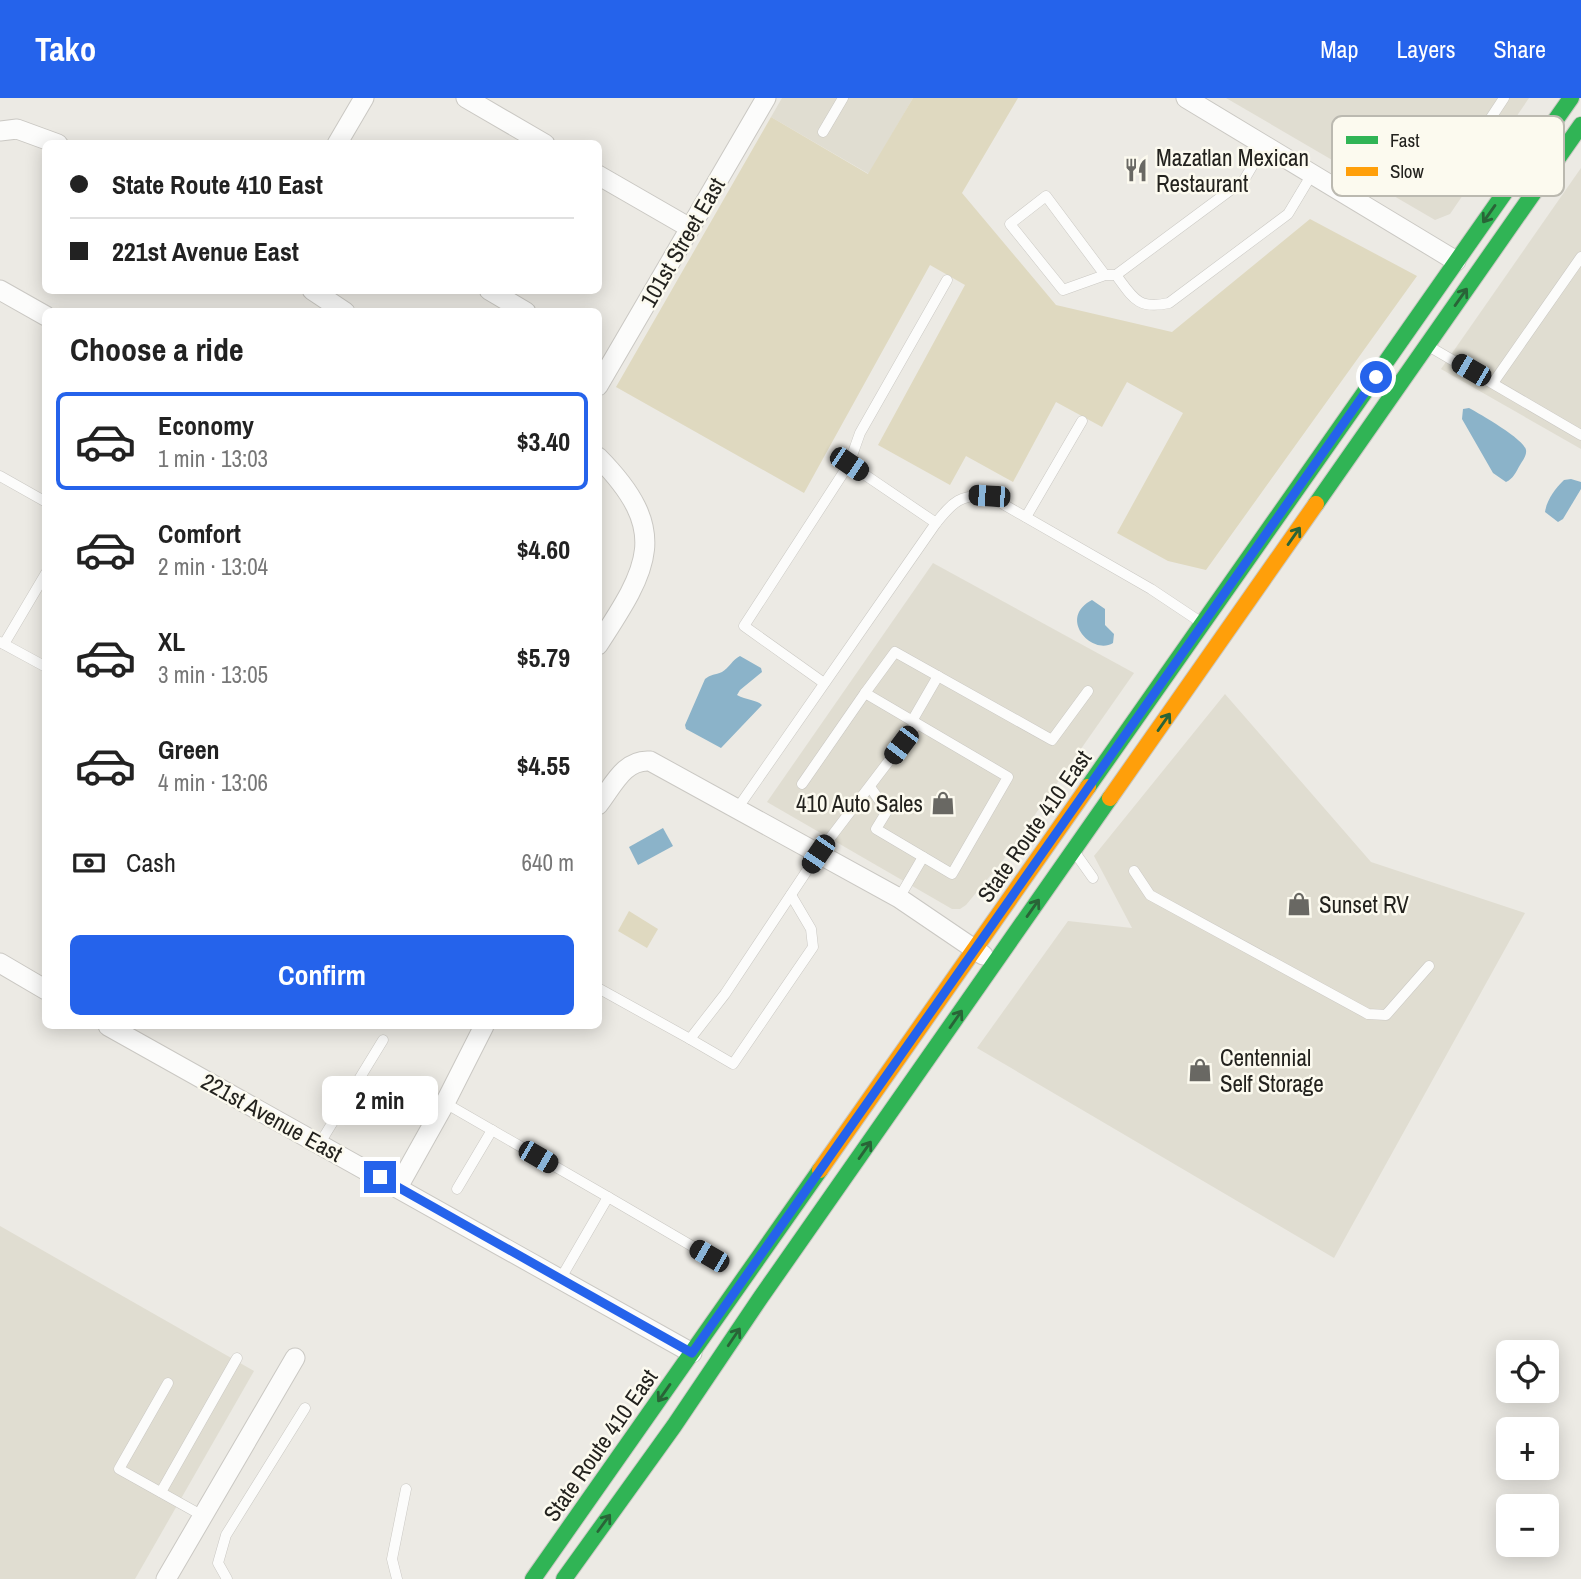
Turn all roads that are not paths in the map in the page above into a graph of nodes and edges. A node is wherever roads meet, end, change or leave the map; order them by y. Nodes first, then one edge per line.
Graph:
1 (364, 98) edge
2 (466, 98) edge
3 (766, 98) edge
4 (843, 98) edge
5 (1186, 98) edge
6 (1504, 98) edge
7 (1571, 98) edge
8 (1492, 116) edge
9 (1558, 116) edge
10 (1581, 125) edge
11 (0, 131) edge
12 (823, 132) dead end
13 (47, 140) edge
14 (339, 140) edge
15 (538, 140) edge
16 (1264, 146) junction
17 (1564, 149) edge
18 (1312, 174) junction
19 (602, 177) edge
20 (1332, 186) edge
21 (1348, 196) edge
22 (1361, 196) edge
23 (1502, 196) edge
24 (1531, 196) edge
25 (1358, 202) junction
26 (690, 228) junction
27 (1581, 257) edge
28 (1456, 261) junction
29 (1111, 275) junction
30 (947, 280) dead end
31 (0, 290) edge
32 (318, 294) edge
33 (496, 294) edge
34 (339, 308) edge
35 (519, 308) edge
36 (42, 314) edge
37 (1427, 345) junction
38 (606, 358) edge
39 (1493, 383) junction
40 (1082, 421) dead end
41 (1581, 435) edge
42 (602, 462) edge
43 (849, 464) junction
44 (0, 476) edge
45 (42, 500) edge
46 (1026, 517) junction
47 (936, 523) junction
48 (42, 579) edge
49 (1203, 624) junction
50 (602, 639) edge
51 (2, 643) edge
52 (42, 665) edge
53 (938, 676) junction
54 (824, 683) junction
55 (1088, 691) dead end
56 (865, 693) junction
57 (914, 723) junction
58 (802, 784) dead end
59 (870, 787) junction
60 (602, 799) edge
61 (737, 809) junction
62 (1055, 836) junction
63 (1074, 851) junction
64 (818, 854) junction
65 (923, 857) junction
66 (1134, 871) dead end
67 (1093, 878) dead end
68 (791, 895) junction
69 (899, 898) junction
70 (975, 949) junction
71 (0, 963) edge
72 (995, 965) junction
73 (1429, 966) dead end
74 (42, 987) edge
75 (602, 990) edge
76 (113, 1029) edge
77 (482, 1029) edge
78 (690, 1039) junction
79 (383, 1040) dead end
80 (445, 1103) junction
81 (492, 1130) junction
82 (320, 1143) junction
83 (398, 1187) junction
84 (457, 1189) dead end
85 (608, 1197) junction
86 (709, 1256) dead end
87 (561, 1279) junction
88 (692, 1353) junction
89 (237, 1358) dead end
90 (295, 1358) dead end
91 (168, 1383) dead end
92 (305, 1408) dead end
93 (406, 1489) dead end
94 (161, 1492) junction
95 (202, 1516) junction
96 (166, 1579) edge
97 (227, 1579) edge
98 (397, 1579) edge
99 (533, 1579) edge
100 (564, 1579) edge

1 - 14 street
2 - 15 street
3 - 26 street, 101st Street East
4 - 12 lane
5 - 16 street
6 - 8 lane
7 -> 9 main road, State Route 410 East
17 -> 10 main road, State Route 410 East
11 - 13 street
16 - 18 street
16 - 29 lane
18 - 20 street
18 - 29 lane
19 - 26 street
21 - 25 street
22 - 25 lane
23 -> 28 main road, State Route 410 East
37 -> 24 main road, State Route 410 East
25 - 28 street
26 - 38 street, 101st Street East
27 - 39 lane
28 - 49 main road, State Route 410 East
29 - 29 lane
30 - 43 lane
31 - 36 street
32 - 34 street
33 - 35 street
37 - 39 lane
63 -> 37 main road, State Route 410 East
39 - 41 lane
40 - 46 lane
42 - 50 street
43 - 47 lane
43 - 54 lane
44 - 45 lane
46 - 47 lane
46 - 49 lane
47 - 54 lane
48 - 51 lane
49 - 62 main road, State Route 410 East
51 - 52 lane
53 - 55 lane
53 - 56 lane
53 - 57 lane
54 - 61 lane
56 - 57 lane
56 - 58 lane
57 - 59 lane
57 - 65 lane
59 - 64 lane
59 - 65 lane
60 - 61 street
61 - 64 street
62 - 63 lane
62 - 70 main road, State Route 410 East
63 - 67 lane
72 -> 63 main road, State Route 410 East
64 - 68 lane
64 - 69 street
65 - 69 lane
66 - 73 lane
68 - 78 lane
68 - 78 lane
69 - 70 street
70 - 72 street
70 - 88 main road, State Route 410 East
71 - 74 street
100 -> 72 main road, State Route 410 East
75 - 78 lane
76 - 82 street, 221st Avenue East
77 - 80 street
79 - 82 lane
80 - 81 lane
80 - 83 street
81 - 84 lane
81 - 85 lane
82 - 83 street, 221st Avenue East
83 - 87 street, 221st Avenue East
85 - 86 lane
85 - 87 lane
87 - 88 street, 221st Avenue East
88 -> 99 main road, State Route 410 East
89 - 94 lane
90 - 95 street
91 - 94 lane
92 - 97 lane
93 - 98 lane
94 - 95 lane
95 - 96 street

